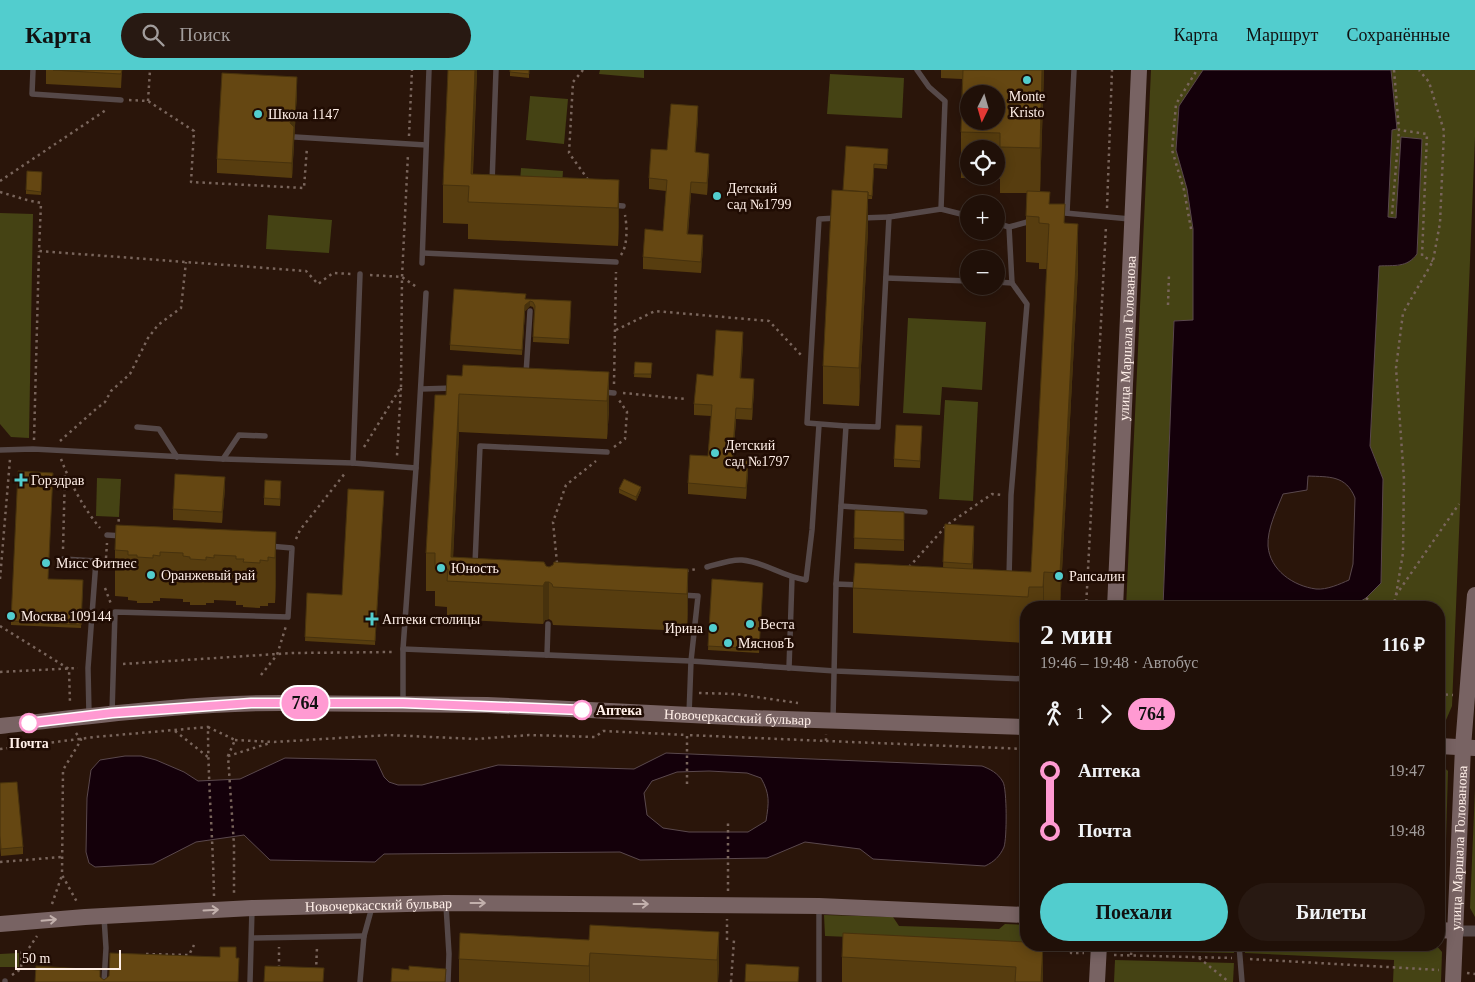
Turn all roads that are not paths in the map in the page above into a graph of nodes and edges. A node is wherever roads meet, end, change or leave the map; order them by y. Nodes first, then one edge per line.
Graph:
1 (34, 70) edge
2 (429, 70) edge
3 (496, 70) edge
4 (916, 70) edge
5 (1074, 70) edge
6 (1139, 70) edge
7 (121, 100) road end
8 (295, 137) edge
9 (426, 145) junction
10 (492, 189) edge
11 (606, 205) edge
12 (623, 206) road end
13 (941, 209) junction
14 (1067, 212) junction
15 (960, 214) edge
16 (1059, 214) edge
17 (889, 217) junction
18 (839, 218) edge
19 (849, 218) edge
20 (1034, 220) edge
21 (1132, 220) junction
22 (1005, 226) edge
23 (1009, 227) junction
24 (422, 253) junction
25 (616, 262) road end
26 (422, 263) dead end
27 (360, 274) road end
28 (886, 278) junction
29 (960, 281) edge
30 (1005, 282) edge
31 (1012, 282) junction
32 (426, 293) road end
33 (530, 311) dead end
34 (526, 376) edge
35 (459, 388) edge
36 (421, 389) junction
37 (594, 391) edge
38 (614, 393) road end
39 (819, 425) junction
40 (846, 426) junction
41 (137, 427) dead end
42 (265, 436) dead end
43 (0, 450) edge
44 (607, 452) road end
45 (177, 457) junction
46 (223, 459) junction
47 (354, 463) junction
48 (416, 468) junction
49 (841, 506) junction
50 (925, 512) dead end
51 (107, 535) road end
52 (128, 536) edge
53 (263, 546) edge
54 (63, 559) road end
55 (708, 566) road end
56 (474, 573) edge
57 (792, 578) junction
58 (836, 584) junction
59 (864, 585) edge
60 (1009, 590) edge
61 (679, 595) edge
62 (1475, 595) edge
63 (1115, 601) edge
64 (548, 624) dead end
65 (404, 651) junction
66 (546, 655) junction
67 (691, 661) junction
68 (789, 668) junction
69 (835, 670) junction
70 (1020, 679) edge
71 (403, 703) junction
72 (112, 713) junction
73 (89, 715) junction
74 (690, 715) junction
75 (833, 721) junction
76 (0, 726) edge
77 (1020, 727) edge
78 (1445, 746) edge
79 (1469, 747) edge
80 (446, 903) junction
81 (373, 904) junction
82 (819, 906) junction
83 (252, 908) junction
84 (1020, 915) edge
85 (104, 916) junction
86 (0, 924) edge
87 (1445, 930) edge
88 (1456, 931) junction
89 (1475, 931) edge
90 (364, 936) junction
91 (252, 938) junction
92 (1099, 951) edge
93 (1239, 951) edge
94 (1453, 976) edge
95 (104, 982) edge
96 (250, 982) edge
97 (360, 982) edge
98 (448, 982) edge
99 (819, 982) edge
100 (1097, 982) edge
101 (1242, 982) edge

1 - 7 lane
2 - 9 lane
3 - 10 lane
4 - 13 lane
5 - 14 lane
6 - 21 street, улица Маршала Голованова
8 - 9 lane
9 - 24 lane
11 - 12 lane
13 - 15 lane
13 - 17 lane
14 - 16 lane
14 - 21 lane
17 - 19 lane
17 - 28 lane
18 - 39 lane
20 - 23 lane
21 - 63 street, улица Маршала Голованова
22 - 23 lane
23 - 31 lane
24 - 25 lane
24 - 26 lane
27 - 47 lane
28 - 29 lane
28 - 40 lane
30 - 31 lane
31 - 60 lane
32 - 36 lane
33 - 34 lane
35 - 36 lane
36 - 48 lane
37 - 38 lane
39 - 40 lane
39 - 57 lane
40 - 49 lane
41 - 45 lane
42 - 46 lane
43 - 45 lane
44 - 56 lane
45 - 46 lane
46 - 47 lane
47 - 48 lane
48 - 65 lane
49 - 50 lane
49 - 58 lane
51 - 52 lane
53 - 72 lane
54 - 73 lane
55 - 57 lane
57 - 68 lane
58 - 59 lane
58 - 69 lane
61 - 67 lane
62 - 79 street, улица Маршала Голованова
64 - 66 lane
65 - 66 lane
65 - 71 lane
66 - 67 lane
67 - 68 lane
67 - 74 lane
68 - 69 lane
69 - 70 lane
69 - 75 lane
71 - 72 street, Новочеркасский бульвар
71 - 74 street, Новочеркасский бульвар
72 - 73 street, Новочеркасский бульвар
73 - 76 street, Новочеркасский бульвар
74 - 75 street, Новочеркасский бульвар
75 - 77 street, Новочеркасский бульвар
78 - 79 street
79 - 88 street, улица Маршала Голованова
80 - 81 street, Новочеркасский бульвар
80 -> 82 street, Новочеркасский бульвар
80 - 98 lane
81 - 83 street, Новочеркасский бульвар
81 - 90 lane
82 - 84 street, Новочеркасский бульвар
82 - 99 lane
85 -> 83 street, Новочеркасский бульвар
83 - 91 lane
86 -> 85 street, Новочеркасский бульвар
85 - 95 lane
87 - 88 street
88 - 89 street
88 - 94 street, улица Маршала Голованова
90 - 91 lane
90 - 97 lane
91 - 96 lane
92 - 100 street
93 - 101 lane

